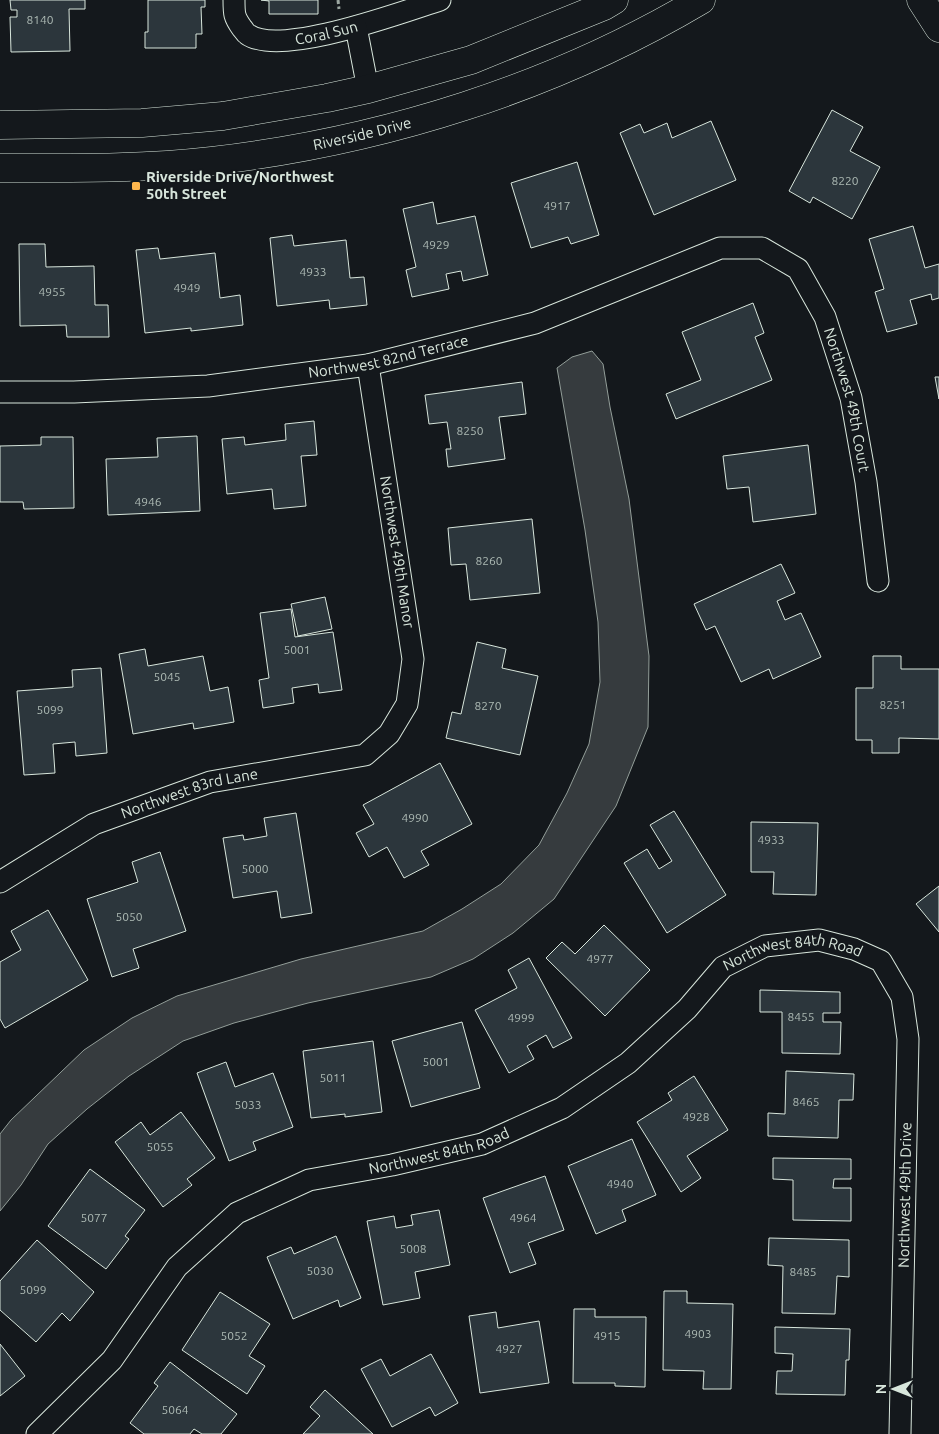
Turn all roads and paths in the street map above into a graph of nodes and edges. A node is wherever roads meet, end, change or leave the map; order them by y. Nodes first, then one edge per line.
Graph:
1 (234, 0) edge
2 (440, 0) edge
3 (614, 0) edge
4 (701, 0) edge
5 (921, 0) edge
6 (356, 26) junction
7 (939, 28) edge
8 (368, 89) junction
9 (0, 125) edge
10 (0, 168) edge
11 (762, 248) joint
12 (368, 365) junction
13 (0, 392) edge
14 (878, 581) dead end
15 (389, 734) joint
16 (0, 882) edge
17 (881, 961) joint
18 (36, 1434) edge
19 (900, 1434) edge

1 - 6 street, Coral Sun
2 - 6 street, Coral Sun
3 - 8 street
4 - 10 street, Riverside Drive
5 - 7 street
6 - 8 street
8 - 9 street
11 - 12 street, Northwest 82nd Terrace
11 - 14 street, Northwest 49th Court
12 - 13 street, Northwest 82nd Terrace
12 - 15 street, Northwest 49th Manor
15 - 16 street, Northwest 83rd Lane
17 - 18 street, Northwest 84th Road
17 - 19 street, Northwest 49th Drive

